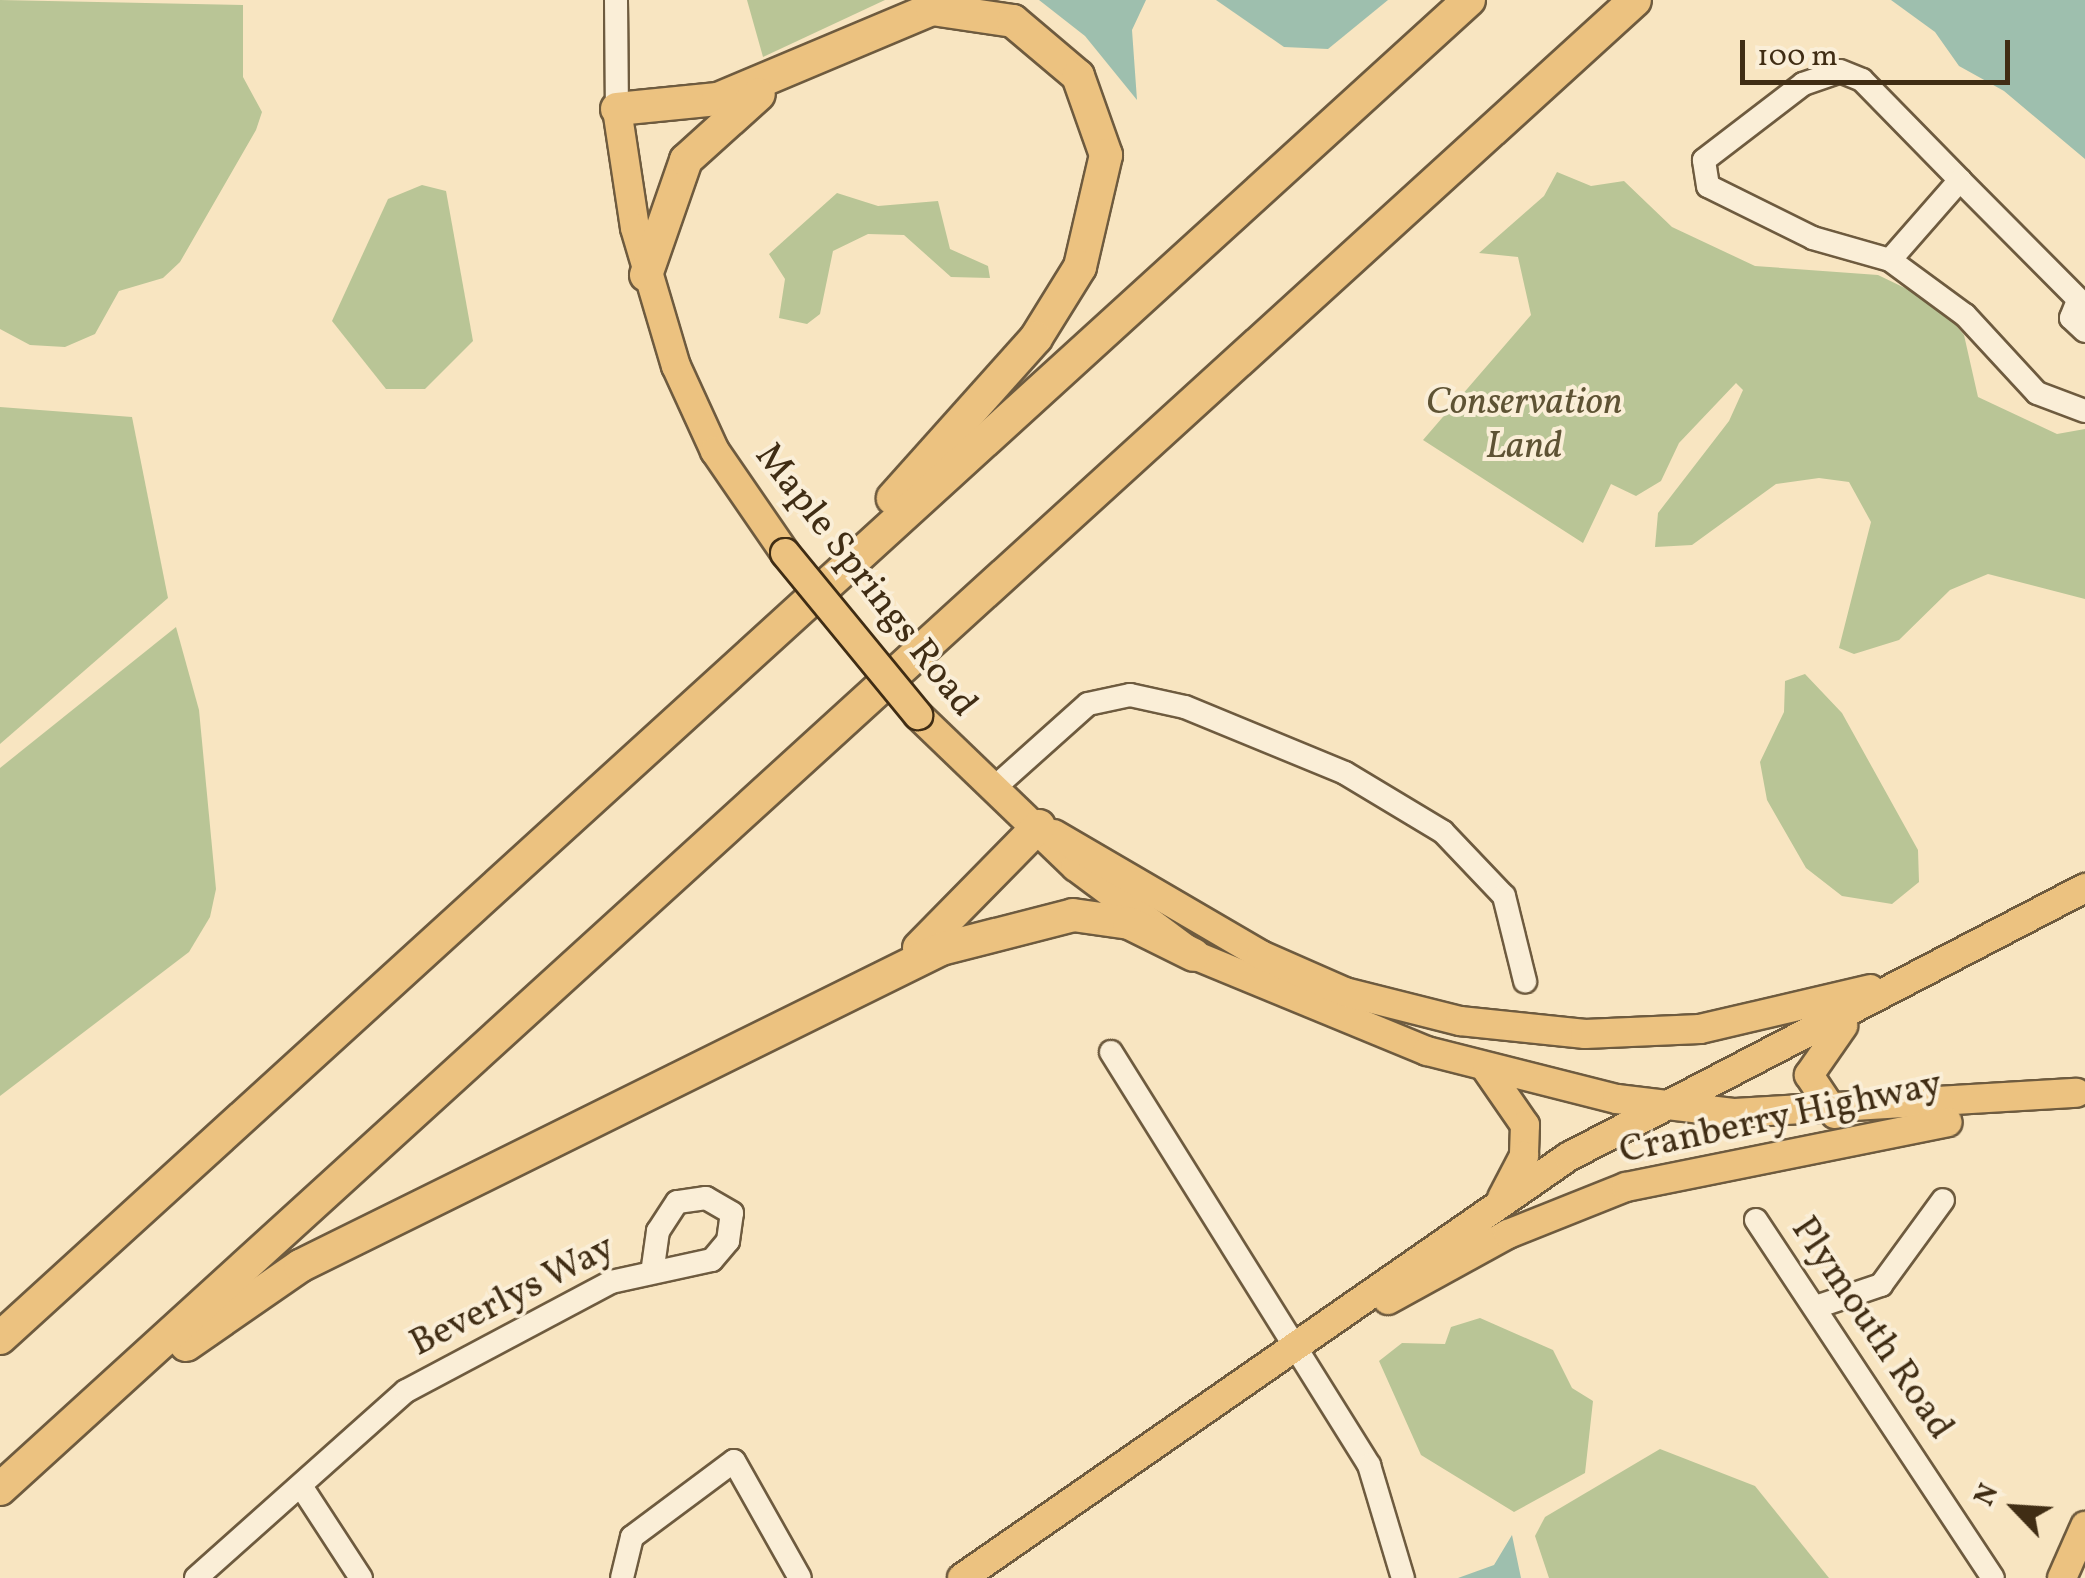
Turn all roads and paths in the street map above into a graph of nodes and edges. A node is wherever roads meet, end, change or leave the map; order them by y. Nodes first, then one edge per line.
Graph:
1 (616, 0) edge
2 (1469, 0) edge
3 (1634, 0) edge
4 (800, 66) junction
5 (617, 109) junction
6 (1960, 180) junction
7 (1890, 260) junction
8 (646, 275) junction
9 (2081, 304) edge
10 (2085, 331) edge
11 (2085, 411) edge
12 (734, 670) junction
13 (994, 788) junction
14 (1039, 826) junction
15 (2085, 888) edge
16 (1194, 955) junction
17 (1952, 961) junction
18 (874, 979) junction
19 (1526, 981) dead end
20 (1858, 1010) junction
21 (1111, 1052) dead end
22 (1486, 1069) junction
23 (2080, 1092) edge
24 (1659, 1105) junction
25 (1835, 1114) junction
26 (1943, 1200) dead end
27 (1499, 1202) junction
28 (1756, 1220) dead end
29 (653, 1268) dead end
30 (1816, 1306) junction
31 (0, 1338) edge
32 (1296, 1349) junction
33 (67, 1428) junction
34 (301, 1486) junction
35 (0, 1490) edge
36 (2085, 1526) edge
37 (196, 1578) edge
38 (362, 1578) edge
39 (622, 1578) edge
40 (800, 1578) edge
41 (962, 1578) edge
42 (1403, 1578) edge
43 (1993, 1578) edge
44 (2062, 1578) edge

1 - 5 street, Maple Springs Road
2 - 12 highway
3 - 33 highway
4 - 5 highway
4 - 8 highway
4 - 12 highway
5 - 8 main road, Maple Springs Road
6 - 7 street
6 - 7 street
6 - 9 street
7 - 11 street
8 - 13 main road, Maple Springs Road, bridge
9 - 10 street
12 - 31 highway
13 - 14 main road, Maple Springs Road
13 - 19 street
14 - 16 main road, Maple Springs Road
14 - 17 main road, Maple Springs Road
14 - 18 highway
15 - 17 main road, Cranberry Highway
16 - 18 highway
16 - 22 main road, Maple Springs Road
17 - 20 main road, Cranberry Highway
18 - 33 highway
20 - 24 main road, Cranberry Highway
20 - 25 main road
21 - 32 street
22 - 24 main road, Maple Springs Road
22 - 27 main road
23 - 25 main road, Cranberry Highway
23 - 32 main road, Cranberry Highway
24 - 25 main road, Cranberry Highway
24 - 27 main road, Cranberry Highway
26 - 30 street
27 - 32 main road, Cranberry Highway
28 - 30 street, Plymouth Road
29 - 34 street, Beverlys Way
30 - 43 street, Plymouth Road
32 - 41 main road, Cranberry Highway
32 - 42 street
33 - 35 highway
34 - 37 street, Beverlys Way
34 - 38 street
36 - 44 main road
39 - 40 street

